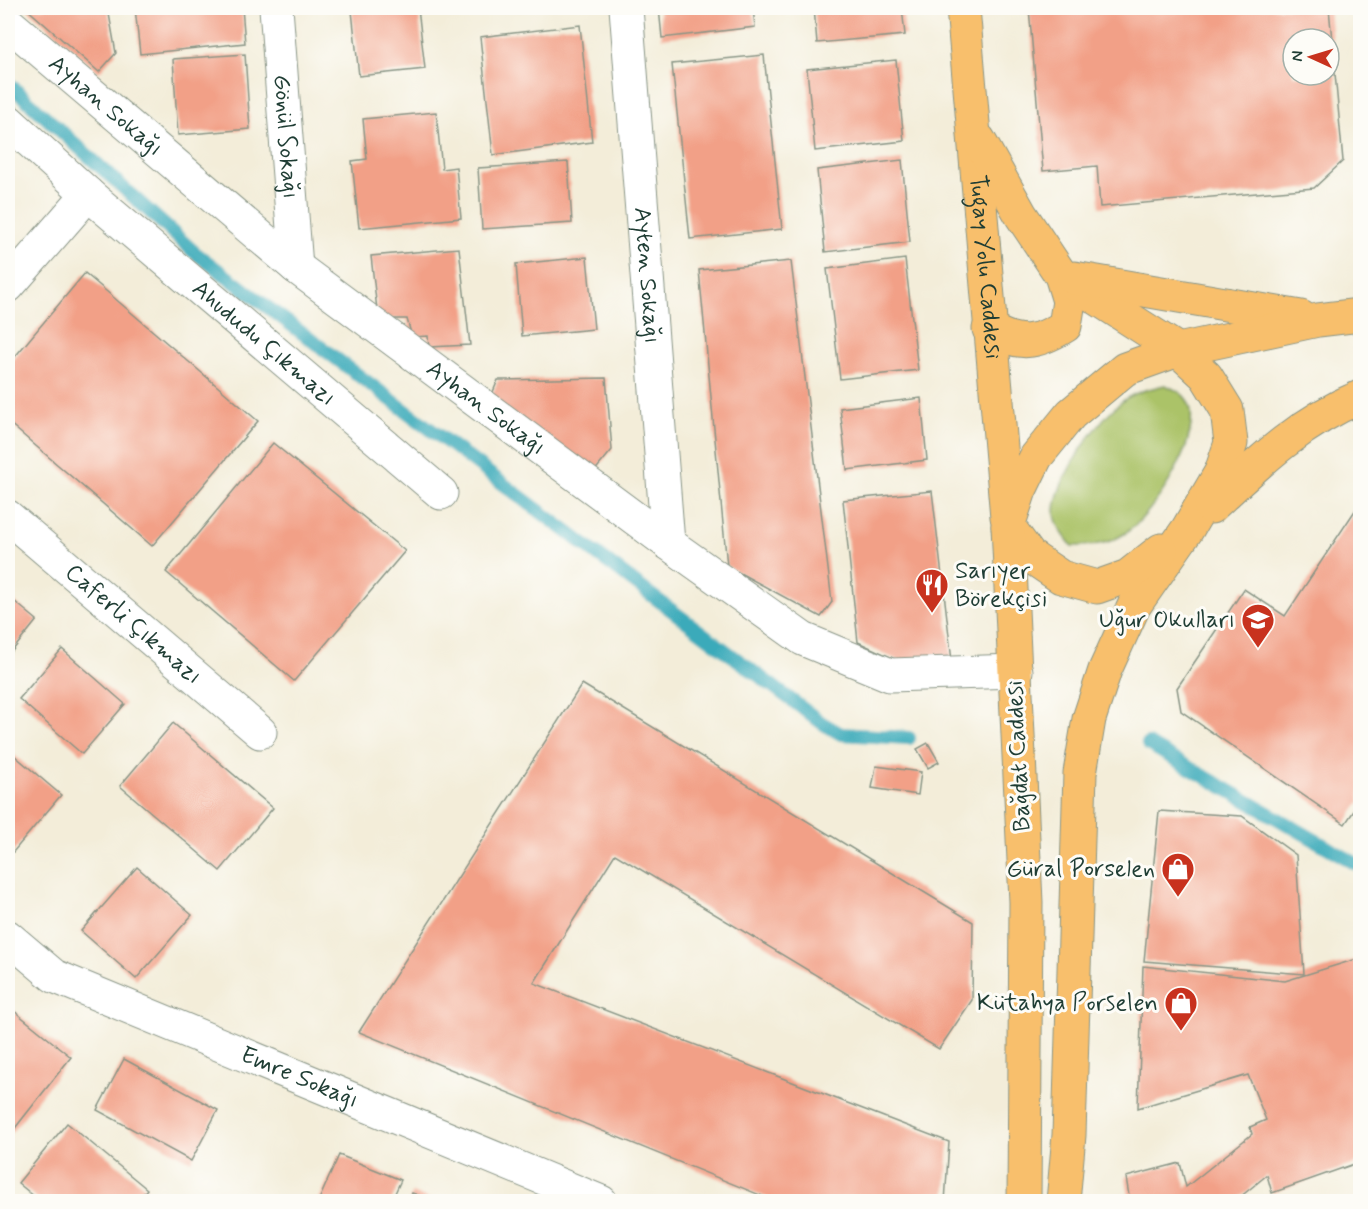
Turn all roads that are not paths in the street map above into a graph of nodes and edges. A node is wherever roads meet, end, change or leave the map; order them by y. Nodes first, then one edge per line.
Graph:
1 (276, 8) edge
2 (626, 8) edge
3 (963, 8) edge
4 (8, 23) edge
5 (8, 121) edge
6 (974, 130) junction
7 (88, 194) junction
8 (296, 267) junction
9 (1061, 275) junction
10 (8, 286) edge
11 (1360, 315) edge
12 (1318, 320) junction
13 (989, 329) junction
14 (1178, 350) junction
15 (1360, 397) edge
16 (441, 493) dead end
17 (8, 517) edge
18 (1008, 526) junction
19 (1187, 530) junction
20 (668, 543) junction
21 (1016, 671) junction
22 (260, 732) dead end
23 (8, 937) edge
24 (600, 1202) edge
25 (1024, 1202) edge
26 (1063, 1202) edge

1 - 8 street, Gönül Sokağı
2 - 20 street, Ayten Sokağı
3 - 6 main road, Tugay Yolu Caddesi
4 - 8 street, Ayhan Sokağı
5 - 7 street, Ahududu Çıkmazı
6 - 9 main road
6 - 13 main road, Tugay Yolu Caddesi
7 - 10 street
7 - 16 street, Ahududu Çıkmazı
8 - 20 street, Ayhan Sokağı
9 - 12 main road
9 - 13 main road
9 - 14 main road
11 - 12 main road, Bağdat Caddesi
12 - 14 main road, Bağdat Caddesi
13 - 18 main road, Tugay Yolu Caddesi
14 - 18 main road, Bağdat Caddesi
14 - 19 main road
15 - 19 main road
17 - 22 street, Caferli Çıkmazı
18 - 19 main road
18 - 21 main road, Bağdat Caddesi
19 - 26 main road
20 - 21 street, Ayhan Sokağı
21 - 25 main road, Bağdat Caddesi
23 - 24 street, Emre Sokağı

